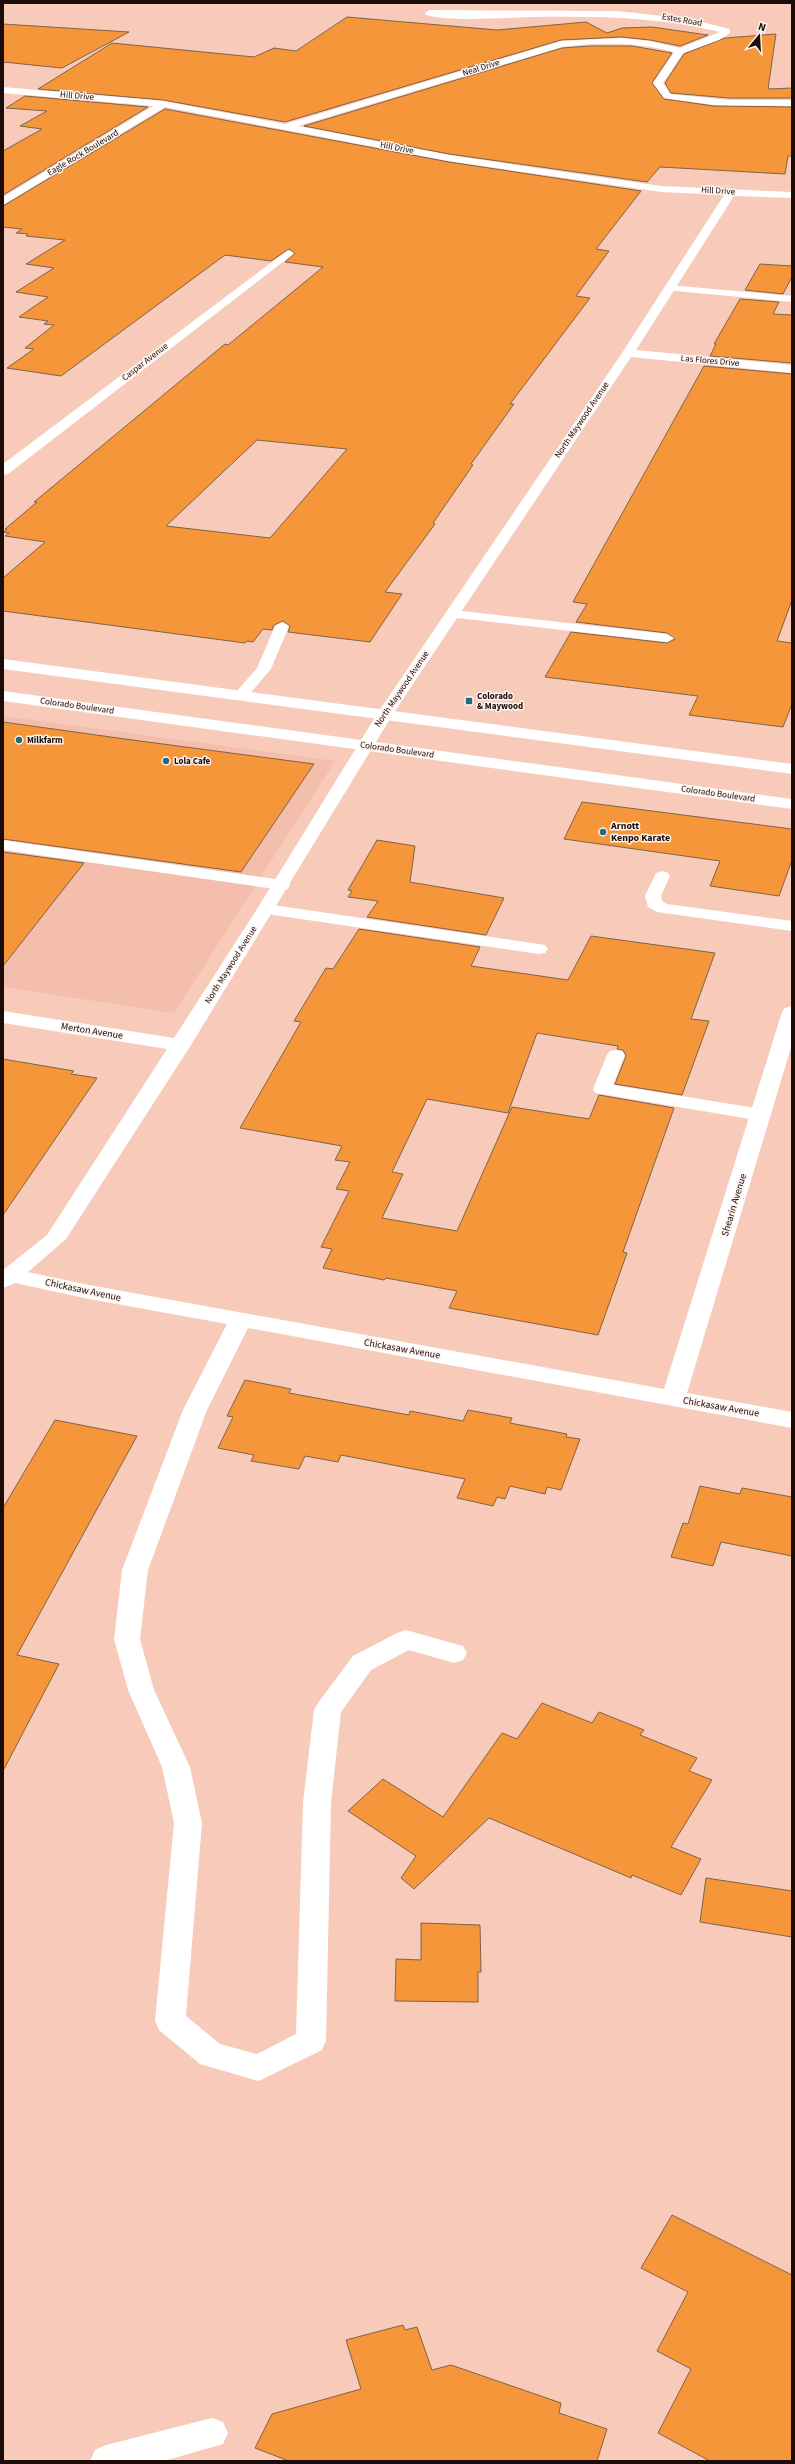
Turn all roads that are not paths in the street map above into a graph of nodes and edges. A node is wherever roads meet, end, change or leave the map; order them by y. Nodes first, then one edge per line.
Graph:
1 (429, 13) dead end
2 (680, 51) junction
3 (3, 90) edge
4 (792, 103) edge
5 (163, 104) junction
6 (286, 126) junction
7 (731, 192) junction
8 (792, 195) edge
9 (3, 202) edge
10 (288, 253) dead end
11 (669, 288) junction
12 (792, 299) edge
13 (628, 354) junction
14 (792, 369) edge
15 (3, 472) edge
16 (453, 614) junction
17 (282, 626) dead end
18 (667, 638) dead end
19 (3, 664) edge
20 (3, 696) edge
21 (241, 696) junction
22 (385, 714) junction
23 (365, 746) junction
24 (792, 769) edge
25 (792, 804) edge
26 (3, 845) edge
27 (662, 876) dead end
28 (282, 885) junction
29 (266, 910) junction
30 (792, 926) edge
31 (539, 949) dead end
32 (792, 1012) edge
33 (3, 1017) edge
34 (181, 1045) junction
35 (616, 1055) dead end
36 (762, 1116) junction
37 (8, 1278) edge
38 (241, 1320) junction
39 (673, 1399) junction
40 (792, 1420) edge
41 (454, 1653) dead end
42 (212, 2433) dead end
43 (106, 2461) edge

1 - 2 street, Estes Road
2 - 4 street
2 - 6 street, Neal Drive
3 - 5 street, Hill Drive
5 - 6 street, Hill Drive
5 - 9 street, Eagle Rock Boulevard
6 - 7 street, Hill Drive
7 - 8 street, Hill Drive
7 - 11 street, North Maywood Avenue
10 - 15 street, Caspar Avenue
11 - 12 lane
11 - 13 street, North Maywood Avenue
13 - 14 street, Las Flores Drive
13 - 16 street, North Maywood Avenue
16 - 18 lane
16 - 22 street, North Maywood Avenue
17 - 21 lane
19 - 21 street
20 - 23 street, Colorado Boulevard
21 - 22 street
22 - 23 street, North Maywood Avenue
22 - 24 street
23 - 25 street, Colorado Boulevard
23 - 28 street, North Maywood Avenue
26 - 28 lane
27 - 30 lane
28 - 29 street, North Maywood Avenue
29 - 31 lane
29 - 34 street, North Maywood Avenue
32 - 36 street, Shearin Avenue
33 - 34 street, Merton Avenue
34 - 37 street, North Maywood Avenue
35 - 36 lane
36 - 39 street, Shearin Avenue
37 - 38 street, Chickasaw Avenue
38 - 39 street, Chickasaw Avenue
38 - 41 street
39 - 40 street, Chickasaw Avenue
42 - 43 lane

